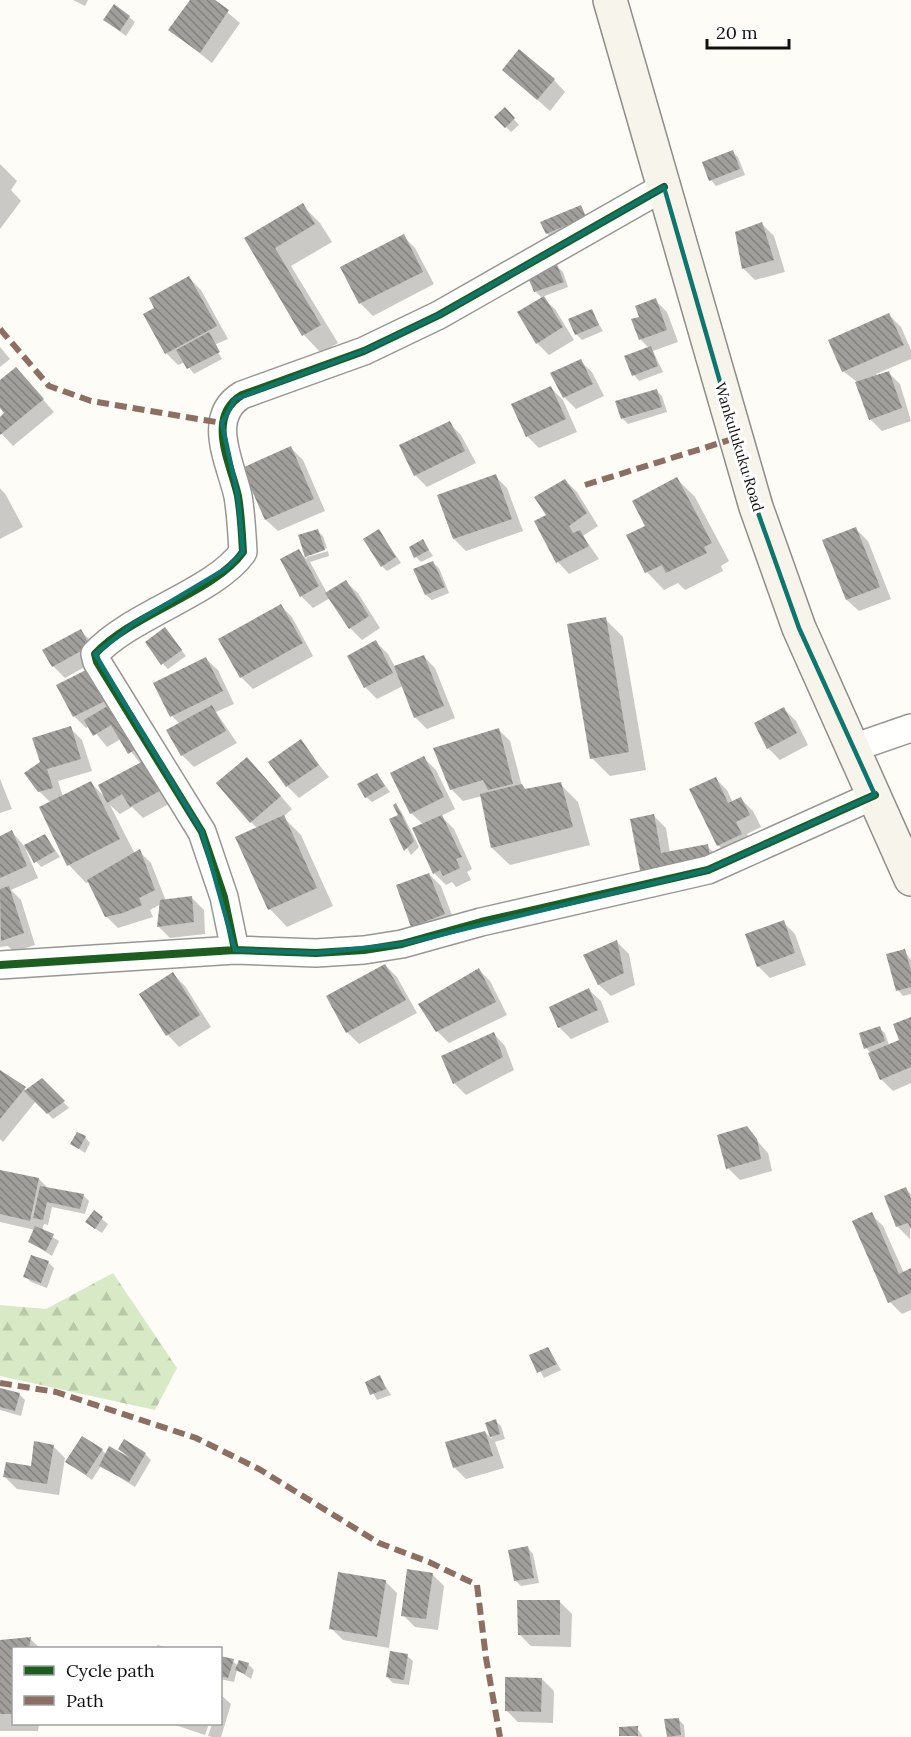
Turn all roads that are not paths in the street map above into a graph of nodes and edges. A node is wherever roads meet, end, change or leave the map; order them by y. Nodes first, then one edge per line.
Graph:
1 (610, 0) edge
2 (664, 187) junction
3 (911, 728) edge
4 (853, 748) junction
5 (874, 795) junction
6 (911, 879) edge
7 (235, 950) junction
8 (0, 965) edge

1 - 2 main road, Wankulukuku Road
2 - 4 main road, Wankulukuku Road
2 - 7 street
3 - 4 street
4 - 5 main road, Wankulukuku Road
5 - 6 main road, Wankulukuku Road
5 - 7 street
7 - 8 street

